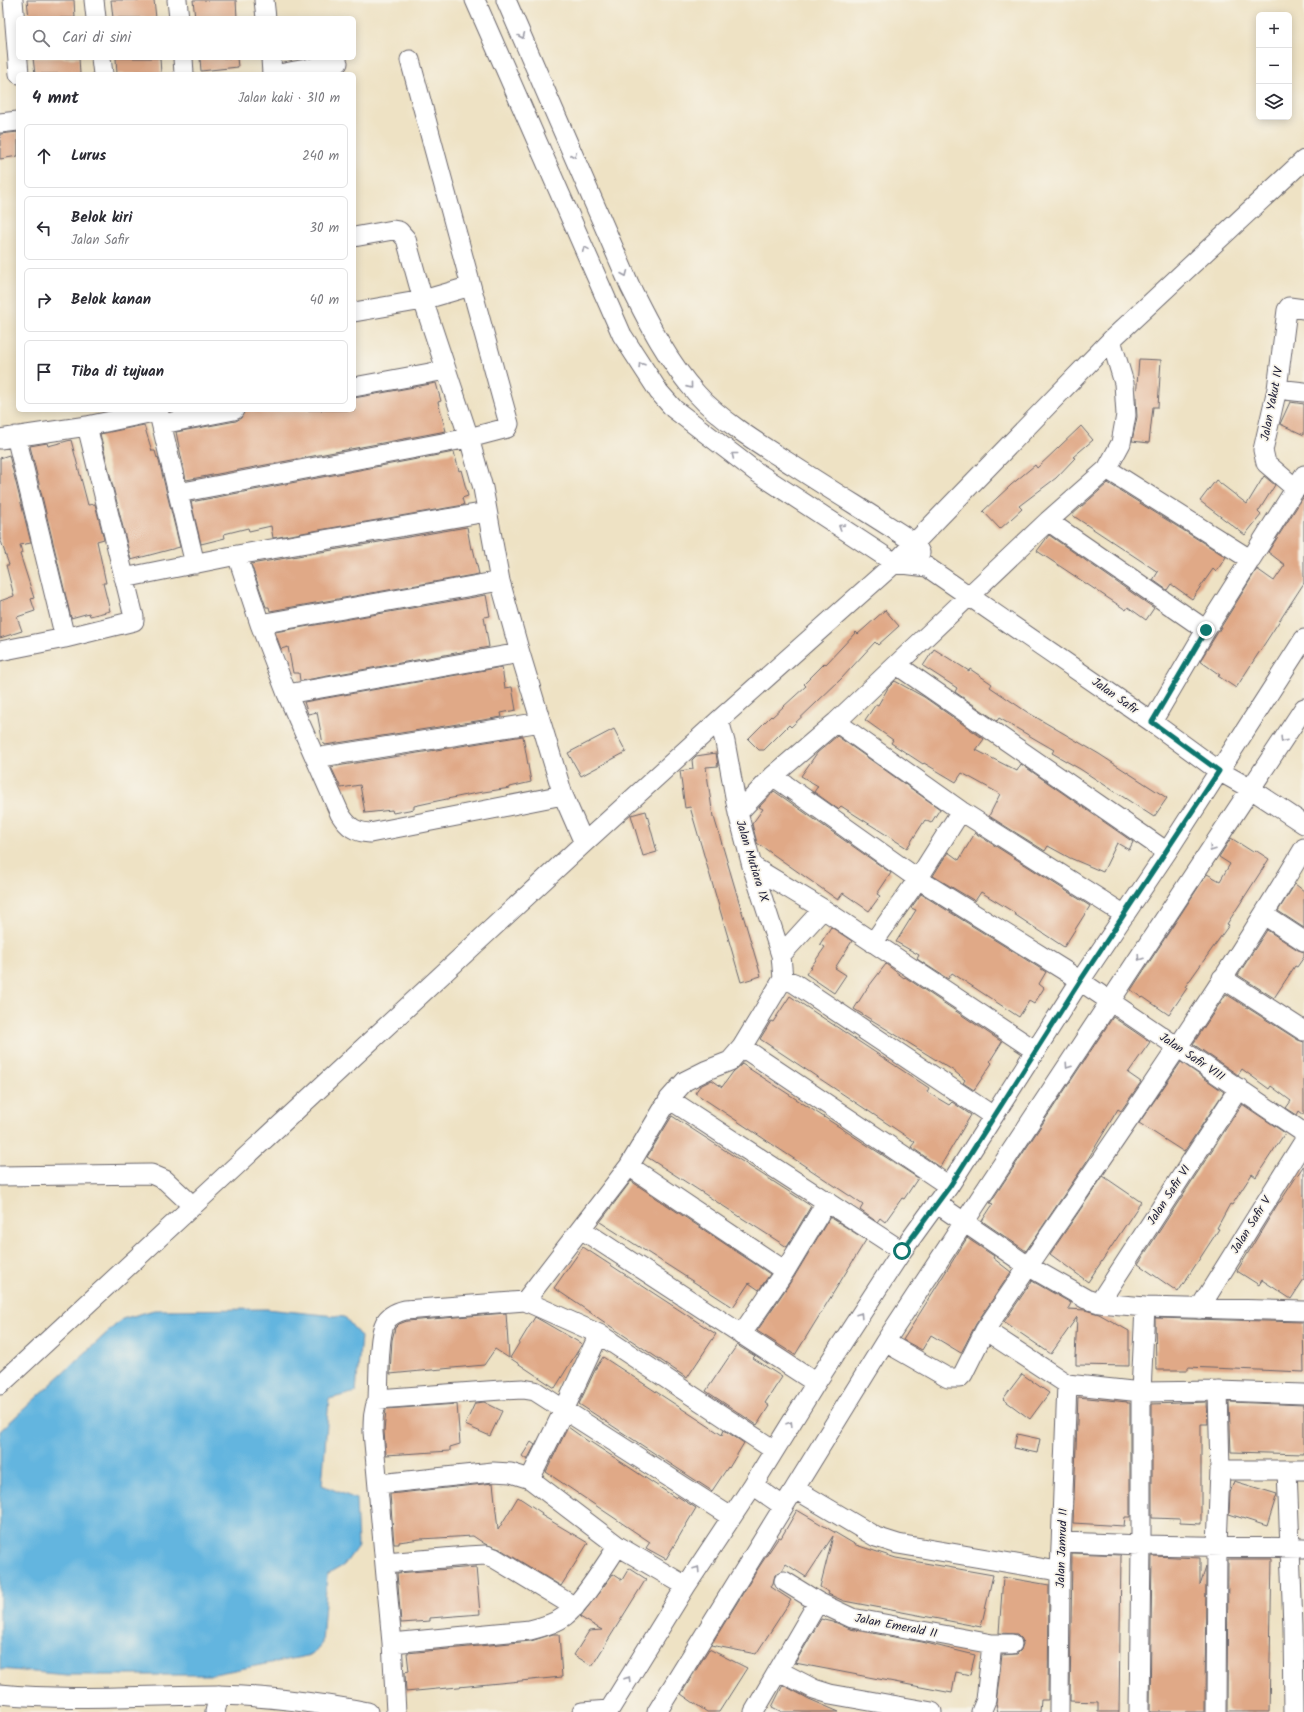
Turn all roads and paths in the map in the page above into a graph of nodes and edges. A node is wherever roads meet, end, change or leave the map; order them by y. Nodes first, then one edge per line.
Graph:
1 (13, 0) edge
2 (94, 0) edge
3 (177, 0) edge
4 (264, 0) edge
5 (475, 0) edge
6 (506, 0) edge
7 (96, 16) edge
8 (179, 16) edge
9 (266, 16) edge
10 (16, 37) edge
11 (18, 60) edge
12 (101, 60) edge
13 (183, 60) edge
14 (270, 60) edge
15 (410, 60) dead end
16 (338, 63) dead end
17 (19, 72) edge
18 (103, 72) edge
19 (184, 72) edge
20 (272, 72) edge
21 (290, 72) edge
22 (16, 121) edge
23 (0, 123) edge
24 (1304, 160) edge
25 (356, 237) edge
26 (471, 286) junction
27 (423, 300) junction
28 (1297, 308) edge
29 (356, 312) edge
30 (1111, 340) junction
31 (446, 370) junction
32 (356, 387) edge
33 (1277, 389) junction
34 (1304, 392) edge
35 (204, 412) edge
36 (160, 415) edge
37 (87, 426) junction
38 (8, 437) edge
39 (469, 438) junction
40 (1107, 469) junction
41 (1300, 482) edge
42 (178, 493) junction
43 (487, 512) junction
44 (1048, 521) junction
45 (915, 543) junction
46 (237, 555) junction
47 (1251, 560) junction
48 (895, 563) junction
49 (195, 564) junction
50 (927, 567) junction
51 (124, 578) junction
52 (500, 581) junction
53 (970, 595) junction
54 (260, 624) junction
55 (1206, 630) junction
56 (65, 638) junction
57 (1304, 639) edge
58 (0, 651) edge
59 (520, 653) junction
60 (897, 665) junction
61 (287, 694) junction
62 (1304, 708) edge
63 (719, 720) junction
64 (541, 722) junction
65 (836, 722) junction
66 (1152, 722) junction
67 (315, 758) junction
68 (1219, 771) junction
69 (773, 776) junction
70 (1251, 789) junction
71 (563, 794) junction
72 (961, 811) junction
73 (738, 813) junction
74 (1304, 824) edge
75 (584, 843) junction
76 (1304, 848) edge
77 (1167, 852) junction
78 (752, 866) junction
79 (918, 879) junction
80 (823, 909) junction
81 (1125, 915) junction
82 (1264, 915) junction
83 (1304, 941) edge
84 (873, 943) junction
85 (781, 954) junction
86 (1222, 978) junction
87 (783, 979) junction
88 (1080, 981) junction
89 (1111, 1002) junction
90 (1304, 1031) edge
91 (1178, 1046) junction
92 (742, 1047) junction
93 (1036, 1051) junction
94 (1239, 1088) junction
95 (669, 1099) junction
96 (993, 1116) junction
97 (1304, 1133) edge
98 (1304, 1140) edge
99 (629, 1166) junction
100 (0, 1176) edge
101 (950, 1186) junction
102 (827, 1201) junction
103 (936, 1203) junction
104 (193, 1206) junction
105 (964, 1222) junction
106 (580, 1229) junction
107 (902, 1251) junction
108 (1028, 1266) junction
109 (785, 1271) junction
110 (525, 1301) junction
111 (1099, 1303) junction
112 (1301, 1306) edge
113 (1145, 1307) junction
114 (1199, 1309) junction
115 (985, 1330) junction
116 (599, 1334) junction
117 (741, 1335) junction
118 (885, 1342) junction
119 (816, 1383) junction
120 (1067, 1384) junction
121 (0, 1385) edge
122 (1218, 1391) junction
123 (1141, 1392) junction
124 (1304, 1394) edge
125 (378, 1399) junction
126 (564, 1410) junction
127 (774, 1450) junction
128 (1220, 1470) junction
129 (1296, 1470) edge
130 (530, 1479) junction
131 (379, 1484) junction
132 (753, 1485) junction
133 (795, 1489) junction
134 (783, 1506) junction
135 (732, 1517) junction
136 (1063, 1542) junction
137 (1142, 1545) junction
138 (618, 1546) junction
139 (1216, 1546) junction
140 (1297, 1548) edge
141 (386, 1563) junction
142 (1060, 1573) junction
143 (784, 1581) dead end
144 (686, 1586) junction
145 (818, 1602) junction
146 (575, 1607) junction
147 (1299, 1626) edge
148 (392, 1643) junction
149 (992, 1644) junction
150 (1012, 1644) dead end
151 (779, 1671) junction
152 (0, 1694) edge
153 (125, 1704) edge
154 (217, 1704) edge
155 (34, 1705) edge
156 (664, 1710) edge
157 (608, 1711) edge
158 (368, 1712) edge
159 (396, 1712) edge
160 (582, 1712) edge
161 (754, 1712) edge
162 (932, 1712) edge
163 (981, 1712) edge
164 (1059, 1712) edge
165 (1139, 1712) edge
166 (1216, 1712) edge
167 (1294, 1712) edge

1 - 10 street
2 - 7 street
3 - 8 street
4 - 9 street
48 -> 5 street
6 -> 45 street
11 - 17 street
12 - 18 street
13 - 19 street
14 - 20 street
15 - 26 street
16 - 21 street
22 - 23 street
24 - 30 street
25 - 27 street
26 - 27 street
26 - 39 street
27 - 29 street
27 - 31 street
28 - 33 street, Jalan Yakut IV
30 - 40 street
30 - 45 street
31 - 32 street
31 - 39 street
33 - 34 street
33 - 41 street, Jalan Yakut IV
35 - 36 street
36 - 37 street
36 - 42 street
37 - 38 street
37 - 51 street
38 - 56 street
39 - 42 street
39 - 43 street
40 - 44 street
40 - 47 street
41 - 47 street
42 - 49 street
43 - 46 street
43 - 52 street
44 - 53 street
44 - 55 street
45 - 48 street
45 - 50 street
46 - 49 street
46 - 54 street
47 - 55 street
48 - 50 street
48 - 63 street
49 - 51 street
50 - 53 street, Jalan Safir
51 - 56 street
52 - 54 street
52 - 59 street
53 - 60 street
53 - 66 street, Jalan Safir
54 - 61 street
55 - 66 street
56 - 58 street
57 - 68 street
59 - 61 street
59 - 64 street
60 - 65 street
60 - 77 street
61 - 67 street
62 -> 70 street
63 - 73 street, Jalan Mutiara IX
63 - 75 street
64 - 67 street
64 - 71 street
65 - 69 street
65 - 72 street
66 - 68 street, Jalan Safir
67 - 71 street
68 - 70 street, Jalan Safir
68 - 77 street
69 - 73 street
69 - 79 street, Jalan Safir VIII
70 - 74 street, Jalan Safir
70 -> 89 street
71 - 75 street
72 - 79 street
72 - 81 street
73 - 78 street, Jalan Mutiara IX
75 - 104 street
76 - 82 street
77 - 81 street
78 - 80 street
78 - 85 street, Jalan Mutiara IX
79 - 84 street
79 - 88 street, Jalan Safir VIII
80 - 84 street
80 - 85 street
81 - 88 street
82 - 83 street
82 - 86 street
84 - 93 street
85 - 87 street, Jalan Mutiara IX
86 - 90 street
86 - 91 street
87 - 92 street
87 - 96 street
88 - 89 street, Jalan Safir VIII
88 - 93 street
89 - 91 street, Jalan Safir VIII
89 -> 105 street
91 - 94 street, Jalan Safir VIII
91 - 108 street
92 - 95 street
92 - 101 street
93 - 96 street
94 - 97 street, Jalan Safir VIII
94 - 111 street, Jalan Safir VI
95 - 99 street
95 - 102 street
96 - 101 street
98 - 114 street, Jalan Safir V
99 - 106 street
99 - 109 street
100 - 104 street
101 - 103 street
102 - 107 street
102 - 109 street
103 - 105 street
103 - 107 street
104 - 121 street
105 - 108 street
105 - 118 street
106 - 110 street
106 - 117 street
119 -> 107 street
108 - 111 street
108 - 115 street
109 - 117 street
110 - 116 street
110 - 125 street
111 - 113 street
112 - 114 street
113 - 114 street
113 - 123 street
115 - 118 street
115 - 120 street
116 - 126 street
116 - 127 street
117 - 119 street
118 - 133 street
127 -> 119 street
120 - 123 street
120 - 136 street, Jalan Jamrud II
122 - 123 street
122 - 124 street
122 - 128 street
123 - 137 street
125 - 126 street
125 - 131 street
126 - 130 street
126 - 135 street
127 - 132 street
128 - 129 street
128 - 139 street
129 - 140 street
130 - 131 street
130 - 138 street
131 - 141 street
132 - 134 street
132 - 135 street
133 - 134 street
133 - 142 street
134 - 156 street
144 -> 135 street
136 - 137 street
136 - 142 street, Jalan Jamrud II
137 - 139 street
137 - 165 street
138 - 144 street
138 - 146 street
139 - 140 street
139 - 166 street
140 - 147 street
141 - 146 street
141 - 148 street
142 - 164 street, Jalan Jamrud II
143 - 145 street, Jalan Emerald II
157 -> 144 street
145 - 149 street, Jalan Emerald II
145 - 151 street
146 - 148 street
147 - 167 street
148 - 159 street
149 - 150 street, Jalan Emerald II
149 - 163 street
151 - 161 street
151 - 162 street
152 - 155 street
153 - 154 street
153 - 155 street
154 - 158 street
157 - 160 street

